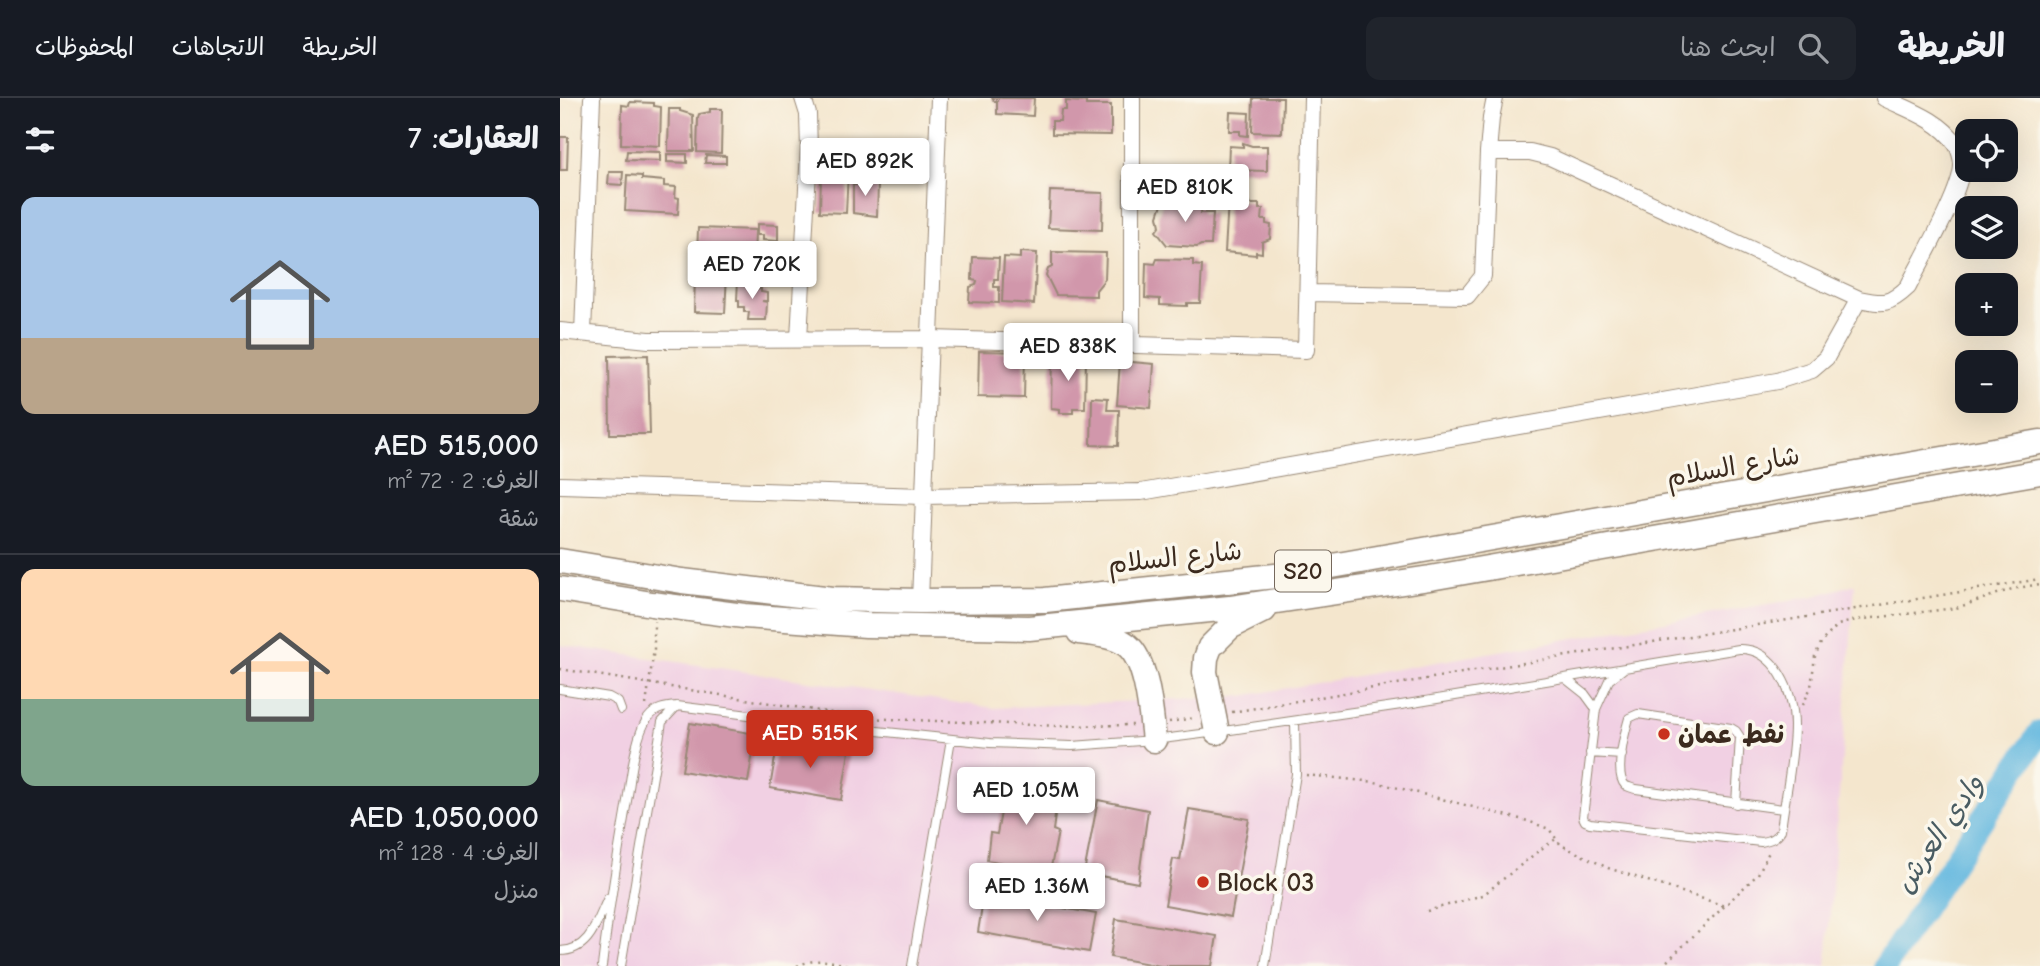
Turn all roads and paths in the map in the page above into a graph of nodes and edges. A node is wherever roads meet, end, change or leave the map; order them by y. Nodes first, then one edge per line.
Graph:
1 (592, 98) edge
2 (803, 98) edge
3 (939, 98) edge
4 (1132, 98) edge
5 (1312, 98) edge
6 (1495, 98) edge
7 (1884, 98) edge
8 (808, 150) junction
9 (936, 152) junction
10 (1488, 152) junction
11 (1309, 293) junction
12 (1859, 299) junction
13 (560, 331) edge
14 (583, 333) junction
15 (799, 339) junction
16 (931, 339) junction
17 (1132, 345) junction
18 (2040, 442) edge
19 (2040, 472) edge
20 (560, 485) edge
21 (924, 496) junction
22 (560, 561) edge
23 (2040, 582) edge
24 (560, 589) edge
25 (1284, 600) junction
26 (920, 601) junction
27 (652, 604) junction
28 (1029, 628) junction
29 (560, 669) edge
30 (1623, 669) junction
31 (1566, 678) junction
32 (649, 684) junction
33 (560, 689) edge
34 (677, 706) junction
35 (1596, 709) junction
36 (621, 710) dead end
37 (845, 715) dead end
38 (858, 717) dead end
39 (1295, 721) junction
40 (1216, 724) junction
41 (1794, 724) junction
42 (642, 727) junction
43 (1153, 732) junction
44 (951, 739) junction
45 (1590, 753) junction
46 (1622, 755) junction
47 (1296, 774) junction
48 (1736, 804) junction
49 (1783, 808) junction
50 (1777, 836) junction
51 (1556, 839) junction
52 (612, 891) junction
53 (1725, 906) junction
54 (1427, 911) dead end
55 (560, 951) edge
56 (602, 966) edge
57 (621, 966) edge
58 (797, 966) edge
59 (851, 966) edge
60 (912, 966) edge
61 (1265, 966) edge
62 (1662, 966) edge

1 - 14 street
2 - 8 street
3 - 9 street
4 - 17 street
5 - 11 street
6 - 10 street
7 - 12 street
8 - 9 street
8 - 15 street
9 - 16 street
10 - 11 street
10 - 12 street
11 - 17 street
12 - 21 street
13 - 14 street
14 - 15 street
15 - 16 street
16 - 17 street
16 - 21 street
18 - 26 main road, شارع السلام / S20
19 - 25 main road, S20
20 - 21 street
21 - 26 street
22 - 26 main road, شارع السلام / S20
23 - 40 path
23 - 41 path
24 - 27 main road, S20
25 - 28 main road, S20
25 - 40 main road
27 - 28 main road, S20
27 - 32 path
28 - 43 main road
29 - 32 path
30 - 31 lane
30 - 35 lane
30 - 41 lane
31 - 35 lane
31 - 39 lane
32 - 37 path
32 - 42 path
33 - 36 lane
34 - 42 lane
34 - 44 lane
34 - 57 lane
35 - 45 lane
38 - 43 path
39 - 40 lane
39 - 47 lane
40 - 43 lane
40 - 43 path
41 - 49 lane
42 - 52 lane
43 - 44 lane
44 - 60 lane
45 - 46 lane
45 - 50 lane
46 - 48 lane
46 - 48 lane
47 - 51 path
47 - 61 lane
48 - 49 lane
49 - 50 lane
50 - 53 path
51 - 53 path
51 - 54 path
52 - 55 lane
52 - 56 lane
53 - 62 path
58 - 59 path

